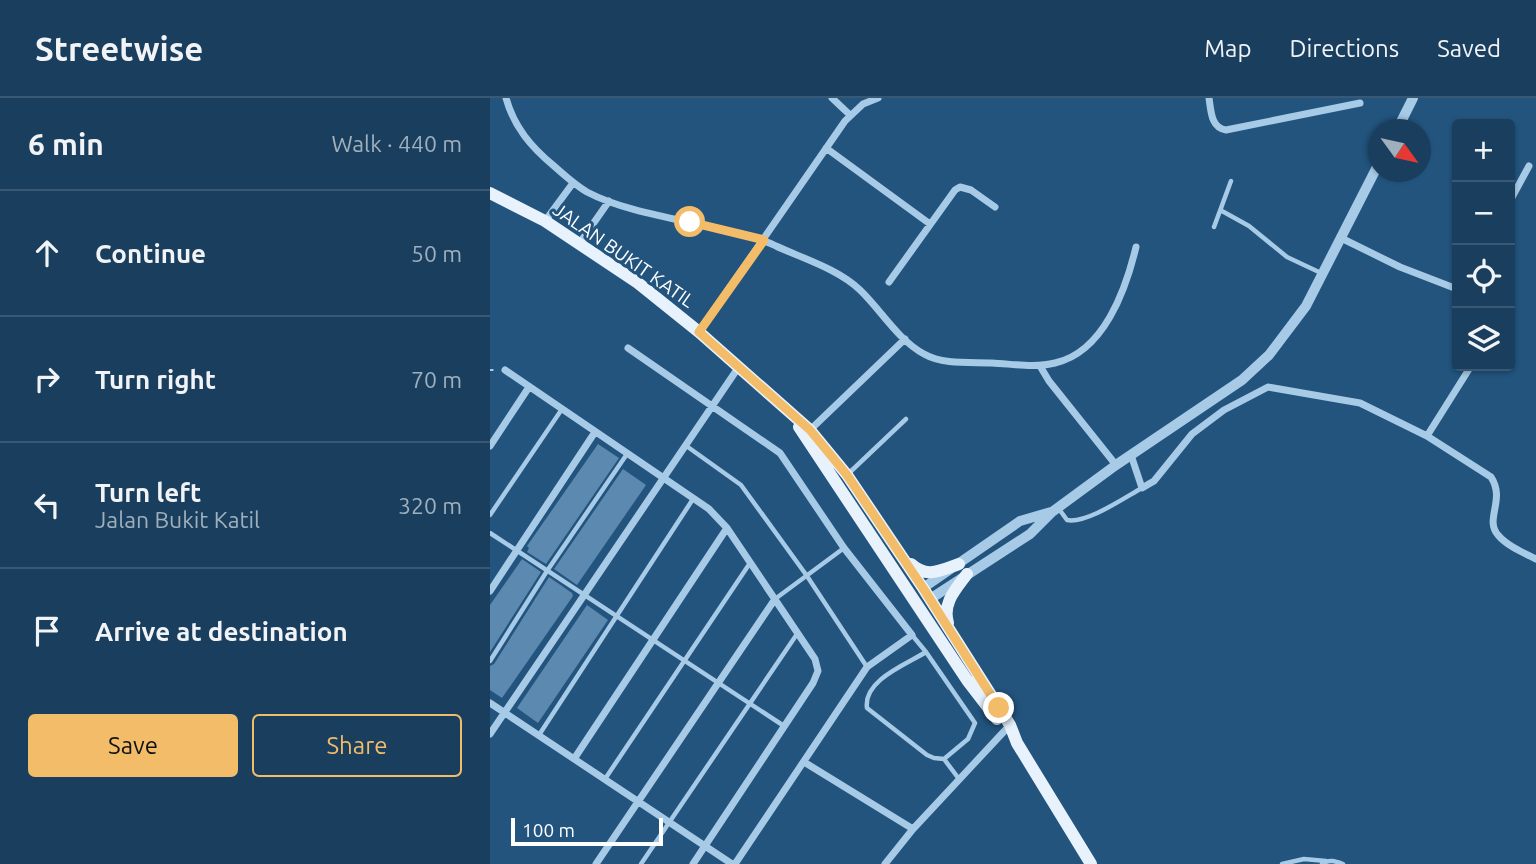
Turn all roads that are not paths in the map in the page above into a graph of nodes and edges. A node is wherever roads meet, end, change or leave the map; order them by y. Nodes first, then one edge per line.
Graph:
1 (506, 98) edge
2 (832, 98) edge
3 (878, 98) edge
4 (1209, 98) edge
5 (1413, 98) edge
6 (1360, 103) dead end
7 (850, 115) junction
8 (1402, 119) edge
9 (826, 148) junction
10 (1529, 166) dead end
11 (1231, 181) dead end
12 (1369, 182) edge
13 (573, 183) junction
14 (1515, 192) edge
15 (490, 193) edge
16 (609, 201) junction
17 (995, 207) dead end
18 (1222, 211) junction
19 (545, 221) junction
20 (930, 224) junction
21 (1214, 227) dead end
22 (1341, 238) junction
23 (764, 240) junction
24 (579, 244) junction
25 (1136, 247) dead end
26 (1323, 273) junction
27 (889, 282) dead end
28 (1452, 287) edge
29 (699, 332) junction
30 (905, 339) junction
31 (628, 348) dead end
32 (1040, 366) junction
33 (738, 368) junction
34 (505, 370) dead end
35 (1468, 371) edge
36 (529, 387) junction
37 (712, 406) junction
38 (562, 409) junction
39 (906, 419) dead end
40 (595, 432) junction
41 (807, 433) junction
42 (1427, 436) junction
43 (685, 445) junction
44 (490, 446) edge
45 (627, 453) junction
46 (1131, 455) junction
47 (1116, 465) junction
48 (847, 475) junction
49 (663, 478) junction
50 (1142, 488) junction
51 (694, 499) junction
52 (1055, 509) junction
53 (490, 515) edge
54 (727, 528) junction
55 (490, 533) edge
56 (893, 542) junction
57 (844, 548) junction
58 (517, 551) junction
59 (1536, 559) edge
60 (750, 563) junction
61 (963, 569) junction
62 (548, 571) junction
63 (807, 576) junction
64 (901, 579) junction
65 (490, 591) edge
66 (584, 594) junction
67 (925, 595) junction
68 (775, 599) junction
69 (617, 616) junction
70 (931, 625) junction
71 (950, 631) junction
72 (798, 634) junction
73 (912, 635) junction
74 (653, 640) junction
75 (926, 652) junction
76 (684, 660) junction
77 (490, 661) edge
78 (867, 667) junction
79 (718, 683) junction
80 (749, 703) junction
81 (490, 704) edge
82 (505, 713) junction
83 (784, 726) junction
84 (1007, 727) junction
85 (490, 734) edge
86 (538, 736) junction
87 (574, 759) junction
88 (944, 759) junction
89 (804, 762) junction
90 (604, 779) junction
91 (959, 779) junction
92 (638, 802) junction
93 (669, 822) junction
94 (913, 829) junction
95 (705, 846) junction
96 (1324, 862) edge
97 (596, 864) edge
98 (641, 864) edge
99 (693, 864) edge
100 (734, 864) edge
101 (885, 864) edge
102 (1091, 864) edge
103 (1283, 864) edge
104 (1343, 864) edge

1 - 13 street
2 - 7 street
3 - 7 street
4 - 6 street
5 - 8 street
7 - 9 street
9 - 20 street
9 - 23 street
10 - 14 street
11 - 18 lane
12 - 22 street
13 - 16 street
13 - 19 street
15 - 19 main road, JALAN BUKIT KATIL
16 - 23 street
16 - 24 street
17 - 20 street
18 - 21 lane
18 - 26 lane
19 - 24 main road, JALAN BUKIT KATIL
20 - 27 street
22 - 26 street
22 - 28 street
23 - 29 street
23 - 30 street
24 - 29 main road, JALAN BUKIT KATIL
25 - 32 street
26 - 46 street
29 - 33 main road, JALAN BUKIT KATIL
30 - 32 street
30 - 41 street
31 - 37 street
32 - 47 street
33 - 37 street
33 - 41 main road, JALAN BUKIT KATIL
34 - 36 street
35 - 42 street
36 - 38 street
36 - 44 street
37 - 43 street
37 - 57 street
38 - 40 street
38 - 53 lane
39 - 48 lane
40 - 45 street
40 - 58 street
41 - 48 main road, JALAN BUKIT KATIL
41 - 64 main road, JALAN BUKIT KATIL
42 - 50 street
42 - 59 street
43 - 49 street
43 - 63 lane
45 - 49 street
45 - 62 lane
46 - 47 street
46 - 50 street
47 - 52 street
48 - 56 main road, JALAN BUKIT KATIL
49 - 51 street
49 - 66 street
50 - 52 lane
51 - 54 street
51 - 69 lane
52 - 61 street
52 - 61 street
54 - 60 street
54 - 74 street
55 - 58 lane
56 - 61 main road
56 - 67 main road, JALAN BUKIT KATIL
57 - 63 lane
57 - 73 street
58 - 62 lane
58 - 65 street
60 - 68 street
60 - 76 lane
61 - 67 street
61 - 71 main road
62 - 66 lane
62 - 77 lane
63 - 68 lane
63 - 78 lane
64 - 67 main road
64 - 70 main road, JALAN BUKIT KATIL
66 - 69 lane
66 - 82 street
67 - 70 main road
67 - 71 main road, JALAN BUKIT KATIL
68 - 72 street
68 - 79 street
69 - 74 lane
69 - 86 lane
70 - 84 main road, JALAN BUKIT KATIL
71 - 84 main road, JALAN BUKIT KATIL
72 - 80 lane
72 - 83 street
73 - 75 lane
73 - 78 street
74 - 76 lane
74 - 87 street
75 - 88 lane
75 - 88 lane
76 - 79 lane
76 - 90 lane
78 - 89 street
79 - 80 lane
79 - 92 street
80 - 83 lane
80 - 93 lane
81 - 82 street
82 - 85 street
82 - 86 street
83 - 95 street
84 - 91 street
84 - 102 main road, JALAN BUKIT KATIL
86 - 87 street
87 - 90 street
88 - 91 lane
89 - 94 street
89 - 100 street
90 - 92 street
91 - 94 street
92 - 93 street
92 - 97 street
93 - 95 street
93 - 98 lane
94 - 101 street
95 - 99 street
95 - 100 street
96 - 103 lane
96 - 104 lane

